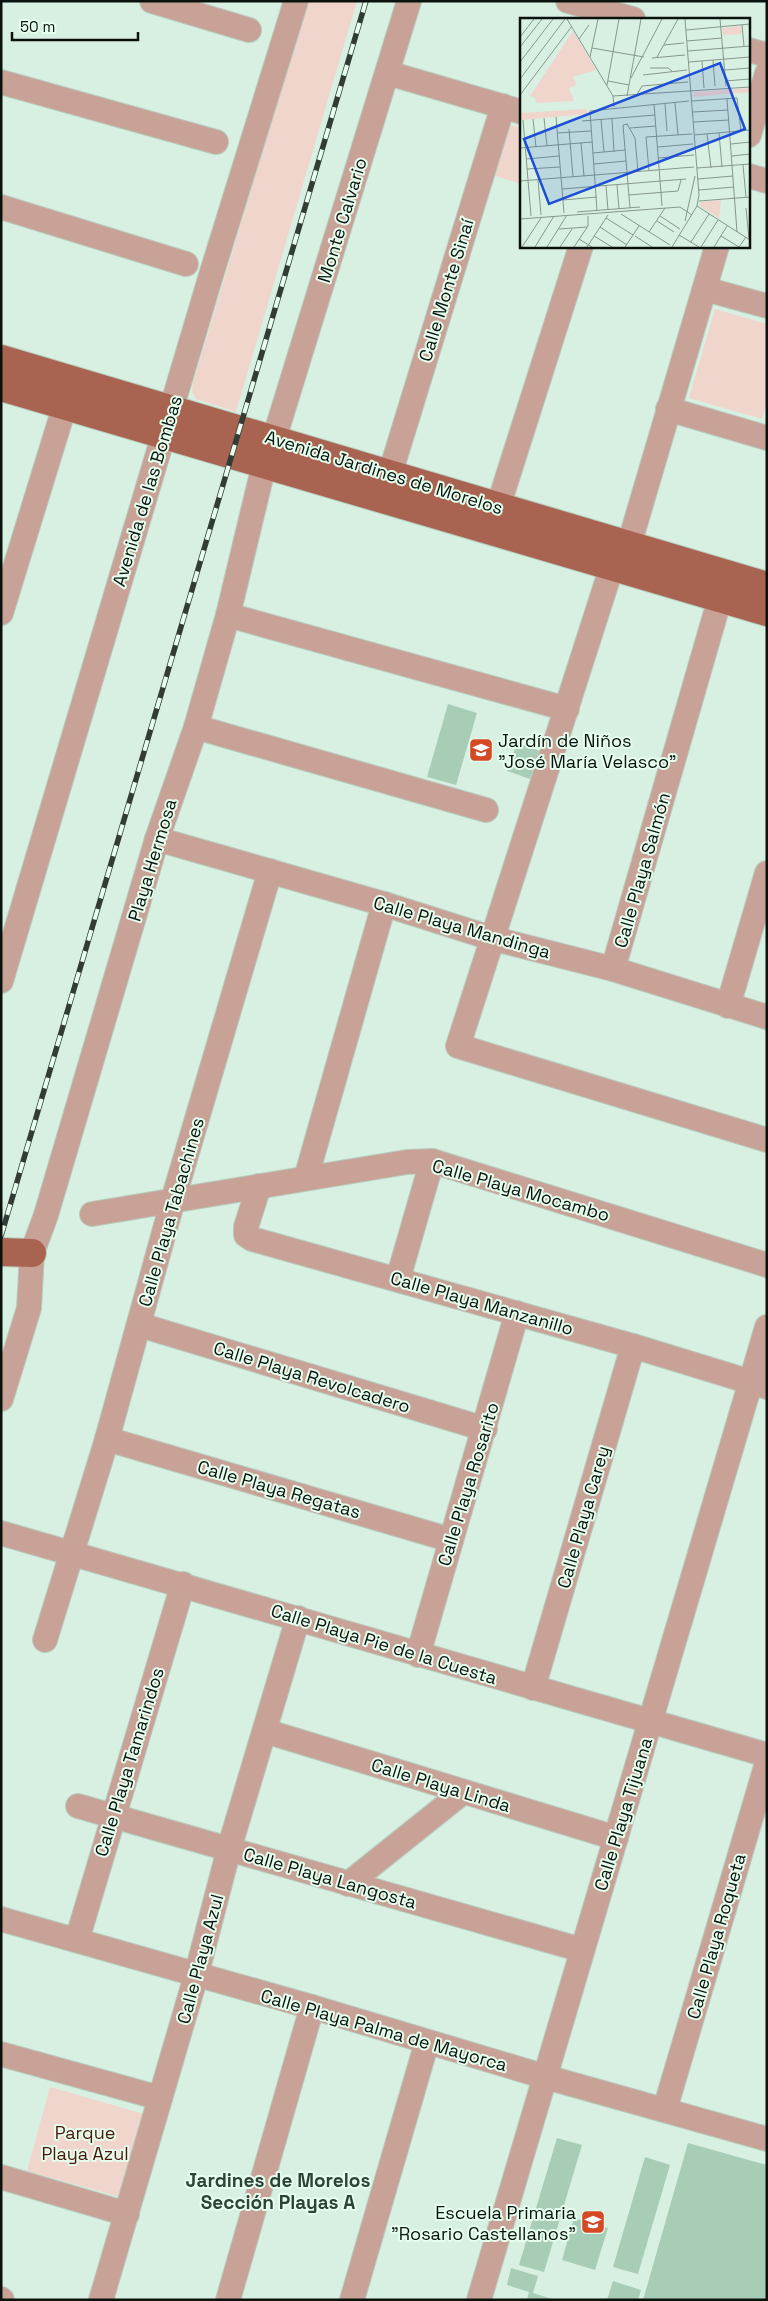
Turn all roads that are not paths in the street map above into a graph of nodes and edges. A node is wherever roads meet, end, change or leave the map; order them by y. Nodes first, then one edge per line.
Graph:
1 (152, 1) edge
2 (296, 1) edge
3 (409, 1) edge
4 (568, 1) edge
5 (200, 8) edge
6 (629, 18) edge
7 (249, 30) dead end
8 (750, 50) edge
9 (767, 55) edge
10 (388, 73) junction
11 (767, 73) edge
12 (1, 82) edge
13 (512, 109) edge
14 (750, 132) edge
15 (216, 142) dead end
16 (750, 176) edge
17 (767, 181) edge
18 (1, 208) edge
19 (579, 248) edge
20 (716, 248) edge
21 (186, 264) dead end
22 (705, 289) junction
23 (767, 306) edge
24 (1, 359) edge
25 (1, 388) edge
26 (65, 405) junction
27 (668, 409) junction
28 (167, 423) junction
29 (767, 438) edge
30 (274, 439) junction
31 (264, 465) junction
32 (390, 474) junction
33 (498, 507) junction
34 (559, 537) junction
35 (629, 544) junction
36 (612, 566) junction
37 (767, 586) edge
38 (720, 598) junction
39 (767, 612) edge
40 (1, 613) edge
41 (228, 615) junction
42 (568, 708) junction
43 (196, 727) junction
44 (486, 810) dead end
45 (157, 840) junction
46 (270, 871) junction
47 (767, 873) edge
48 (384, 904) junction
49 (491, 938) junction
50 (614, 969) junction
51 (1, 981) edge
52 (728, 1006) junction
53 (767, 1017) edge
54 (767, 1140) edge
55 (432, 1161) junction
56 (306, 1178) junction
57 (259, 1186) junction
58 (174, 1200) junction
59 (92, 1214) dead end
60 (1, 1252) edge
61 (32, 1254) junction
62 (767, 1264) edge
63 (398, 1279) junction
64 (517, 1314) junction
65 (140, 1325) junction
66 (767, 1327) edge
67 (633, 1346) junction
68 (758, 1385) edge
69 (1, 1399) edge
70 (485, 1429) junction
71 (108, 1438) junction
72 (1, 1533) edge
73 (451, 1540) junction
74 (72, 1552) junction
75 (183, 1584) junction
76 (298, 1618) junction
77 (45, 1640) dead end
78 (418, 1655) junction
79 (534, 1688) junction
80 (650, 1722) junction
81 (265, 1731) junction
82 (767, 1755) edge
83 (767, 1763) edge
84 (463, 1792) junction
85 (78, 1806) dead end
86 (113, 1816) junction
87 (616, 1838) junction
88 (229, 1849) junction
89 (348, 1884) junction
90 (1, 1919) edge
91 (77, 1940) junction
92 (582, 1950) junction
93 (196, 1976) junction
94 (312, 2007) junction
95 (427, 2042) junction
96 (1, 2054) edge
97 (546, 2077) junction
98 (160, 2098) junction
99 (665, 2109) junction
100 (767, 2139) edge
101 (1, 2177) edge
102 (127, 2214) junction
103 (101, 2300) edge
104 (228, 2300) edge
105 (352, 2300) edge
106 (479, 2300) edge

1 - 5 street
2 - 28 street, Avenida de las Bombas
3 - 10 street, Monte Calvario
4 - 6 street
5 - 7 street
8 - 9 street
10 - 13 street
10 - 30 street, Monte Calvario
11 - 14 street
12 - 15 street
13 - 32 street, Calle Monte Sinaí
16 - 17 street
18 - 21 street
19 - 33 street
20 - 22 street
22 - 23 street
22 - 27 street
24 - 28 main road, Avenida Jardines de Morelos
25 - 26 main road, Avenida Jardines de Morelos
26 - 28 main road, Avenida Jardines de Morelos
26 - 40 street
27 - 29 street
27 - 35 street
28 - 30 main road, Avenida Jardines de Morelos
28 - 31 main road, Avenida Jardines de Morelos
28 - 51 street, Avenida de las Bombas
30 - 32 main road, Avenida Jardines de Morelos
31 - 34 main road, Avenida Jardines de Morelos
31 - 41 street, Playa Hermosa
32 - 33 main road, Avenida Jardines de Morelos
33 - 34 main road, Avenida Jardines de Morelos
34 - 35 main road, Avenida Jardines de Morelos
34 - 36 main road, Avenida Jardines de Morelos
35 - 37 main road, Avenida Jardines de Morelos
36 - 38 main road, Avenida Jardines de Morelos
36 - 42 street
38 - 39 main road, Avenida Jardines de Morelos
38 - 50 street, Calle Playa Salmón
41 - 42 street
41 - 43 street, Playa Hermosa
42 - 49 street
43 - 44 street
43 - 45 street, Playa Hermosa
45 - 46 street, Calle Playa Mandinga
45 - 61 street, Playa Hermosa
46 - 48 street, Calle Playa Mandinga
46 - 58 street, Calle Playa Tabachines
47 - 52 street
48 - 49 street, Calle Playa Mandinga
48 - 56 street
49 - 50 street, Calle Playa Mandinga
49 - 54 street
50 - 52 street, Calle Playa Mandinga
52 - 53 street, Calle Playa Mandinga
55 - 56 street, Calle Playa Mocambo
55 - 62 street, Calle Playa Mocambo
55 - 63 street
56 - 57 street, Calle Playa Mocambo
57 - 58 street, Calle Playa Mocambo
57 - 63 street, Calle Playa Manzanillo
58 - 59 street, Calle Playa Mocambo
58 - 65 street, Calle Playa Tabachines
60 - 61 main road
61 - 69 street, Playa Hermosa
63 - 64 street, Calle Playa Manzanillo
64 - 67 street, Calle Playa Manzanillo
64 - 70 street, Calle Playa Rosarito
65 - 70 street, Calle Playa Revolcadero
65 - 71 street, Calle Playa Tabachines
66 - 68 street, Calle Playa Tijuana
67 - 68 street, Calle Playa Manzanillo
67 - 79 street, Calle Playa Carey
68 - 80 street, Calle Playa Tijuana
70 - 73 street, Calle Playa Rosarito
71 - 73 street, Calle Playa Regatas
71 - 74 street, Calle Playa Tabachines
72 - 74 street, Calle Playa Pie de la Cuesta
73 - 78 street, Calle Playa Rosarito
74 - 75 street, Calle Playa Pie de la Cuesta
74 - 77 street, Calle Playa Tabachines
75 - 76 street, Calle Playa Pie de la Cuesta
75 - 86 street, Calle Playa Tamarindos
76 - 78 street, Calle Playa Pie de la Cuesta
76 - 81 street, Calle Playa Azul
78 - 79 street, Calle Playa Pie de la Cuesta
79 - 80 street, Calle Playa Pie de la Cuesta
80 - 82 street, Calle Playa Pie de la Cuesta
80 - 87 street, Calle Playa Tijuana
81 - 84 street, Calle Playa Linda
81 - 88 street, Calle Playa Azul
83 - 99 street, Calle Playa Roqueta
84 - 87 street, Calle Playa Linda
84 - 89 street
85 - 86 street, Calle Playa Langosta
86 - 88 street, Calle Playa Langosta
86 - 91 street, Calle Playa Tamarindos
87 - 92 street, Calle Playa Tijuana
88 - 89 street, Calle Playa Langosta
88 - 93 street, Calle Playa Azul
89 - 92 street, Calle Playa Langosta
90 - 91 street, Calle Playa Palma de Mayorca
91 - 93 street, Calle Playa Palma de Mayorca
92 - 97 street, Calle Playa Tijuana
93 - 94 street, Calle Playa Palma de Mayorca
93 - 98 street, Calle Playa Azul
94 - 95 street, Calle Playa Palma de Mayorca
94 - 104 street
95 - 97 street, Calle Playa Palma de Mayorca
95 - 105 street
96 - 98 street
97 - 99 street, Calle Playa Palma de Mayorca
97 - 106 street, Calle Playa Tijuana
98 - 102 street, Calle Playa Azul
99 - 100 street, Calle Playa Palma de Mayorca
101 - 102 street
102 - 103 street, Calle Playa Azul

